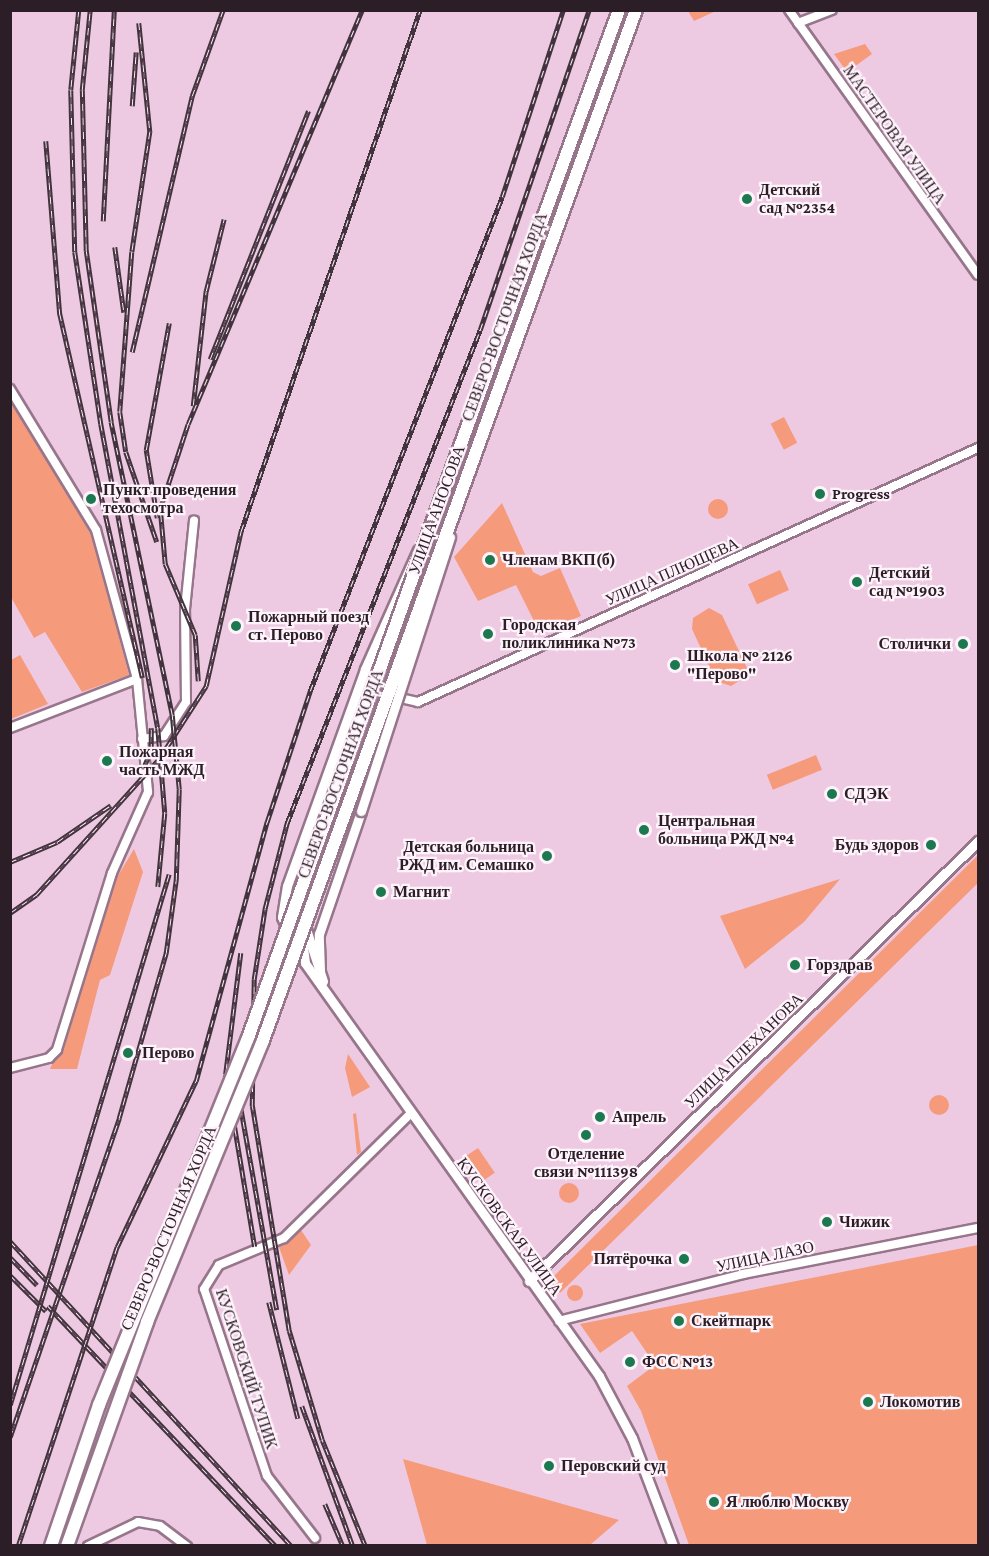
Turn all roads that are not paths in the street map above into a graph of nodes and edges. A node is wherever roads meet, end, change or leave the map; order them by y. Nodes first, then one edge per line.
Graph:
1 (620, 10) edge
2 (635, 10) edge
3 (789, 10) edge
4 (832, 10) edge
5 (798, 23) junction
6 (978, 274) edge
7 (10, 389) edge
8 (978, 448) edge
9 (459, 496) junction
10 (194, 520) dead end
11 (430, 528) junction
12 (137, 680) junction
13 (374, 692) junction
14 (385, 696) junction
15 (10, 728) edge
16 (142, 739) junction
17 (978, 841) edge
18 (298, 939) joint
19 (305, 963) junction
20 (321, 976) junction
21 (326, 986) junction
22 (10, 1068) edge
23 (411, 1113) junction
24 (978, 1228) edge
25 (529, 1281) junction
26 (559, 1321) junction
27 (315, 1538) dead end
28 (51, 1545) edge
29 (67, 1545) edge
30 (88, 1545) edge
31 (187, 1545) edge
32 (673, 1545) edge

1 - 11 main road, СЕВЕРО-ВОСТОЧНАЯ ХОРДА
1 - 13 street, УЛИЦА АНОСОВА
2 - 9 main road, СЕВЕРО-ВОСТОЧНАЯ ХОРДА, bridge
2 - 14 street, УЛИЦА АНОСОВА
3 - 5 street, МАСТЕРОВАЯ УЛИЦА
4 - 5 street
5 - 6 street, МАСТЕРОВАЯ УЛИЦА
7 - 12 street
8 - 14 street, УЛИЦА ПЛЮЩЕВА
9 - 20 street, bridge
9 - 29 main road, СЕВЕРО-ВОСТОЧНАЯ ХОРДА, bridge
10 - 16 street
11 - 19 street, bridge
11 - 28 main road, СЕВЕРО-ВОСТОЧНАЯ ХОРДА, bridge
12 - 15 street
12 - 16 street
13 - 14 street, УЛИЦА ПЛЮЩЕВА
13 - 18 street, УЛИЦА АНОСОВА
14 - 20 street, УЛИЦА АНОСОВА
16 - 22 street
17 - 25 street, УЛИЦА ПЛЕХАНОВА
18 - 19 street, КУСКОВСКАЯ УЛИЦА
19 - 21 street, КУСКОВСКАЯ УЛИЦА
20 - 21 street, УЛИЦА АНОСОВА
21 - 23 street, КУСКОВСКАЯ УЛИЦА
23 - 25 street, КУСКОВСКАЯ УЛИЦА
23 - 27 street, КУСКОВСКИЙ ТУПИК
24 - 26 street, УЛИЦА ЛАЗО
25 - 26 street, КУСКОВСКАЯ УЛИЦА
26 - 32 street, КУСКОВСКАЯ УЛИЦА
30 - 31 street

